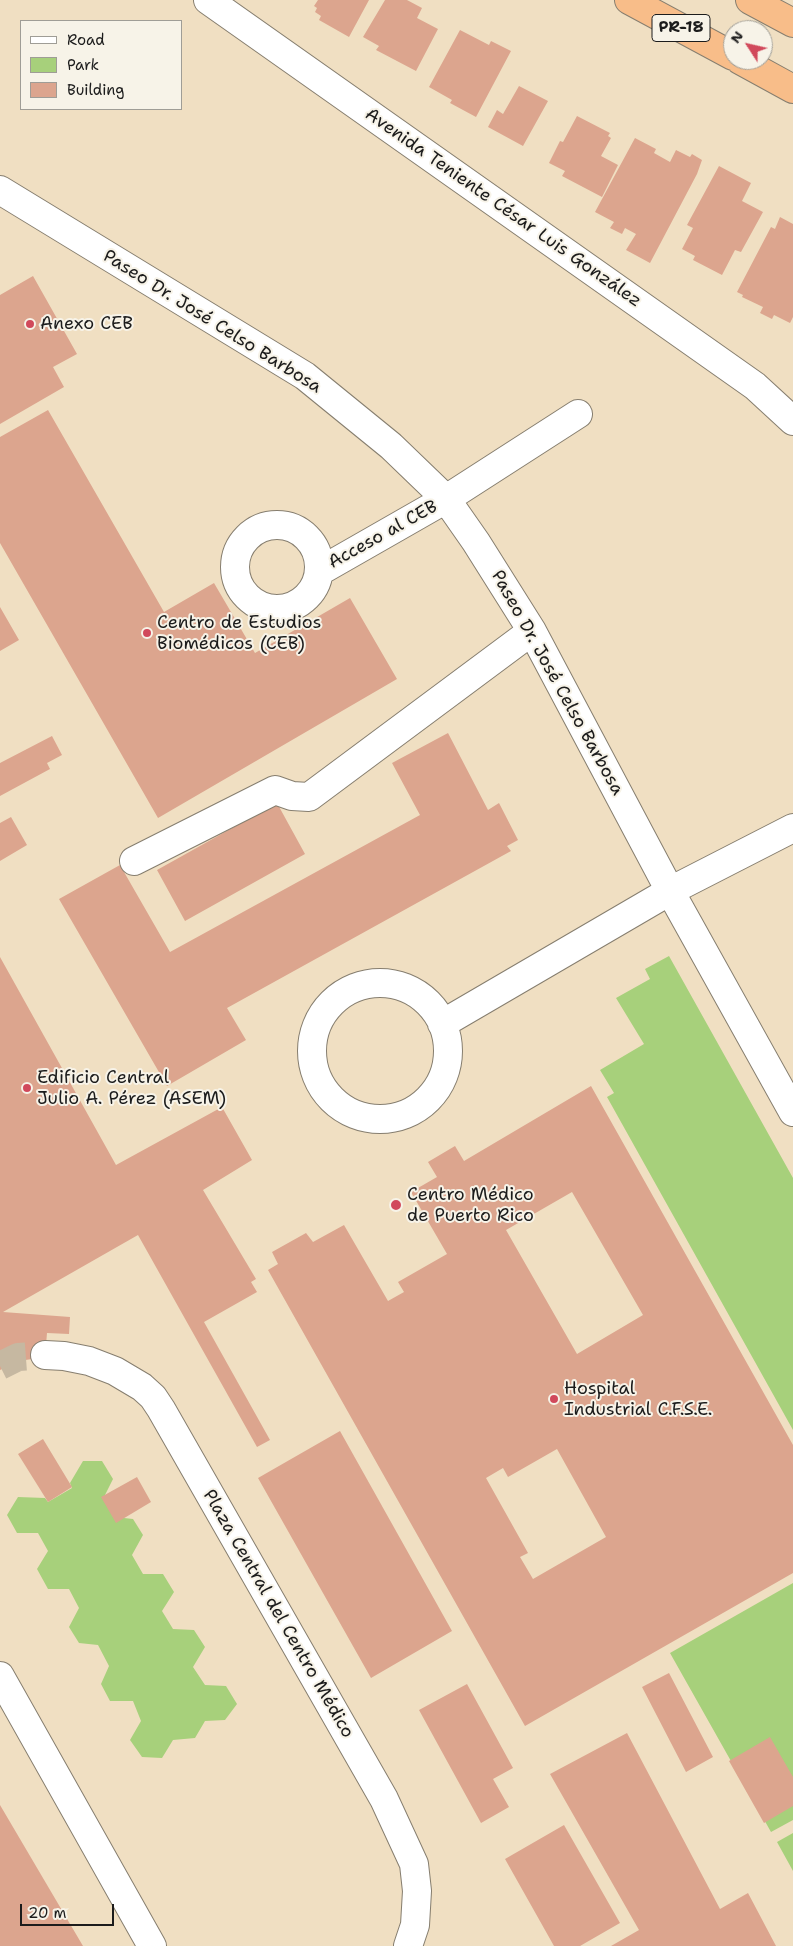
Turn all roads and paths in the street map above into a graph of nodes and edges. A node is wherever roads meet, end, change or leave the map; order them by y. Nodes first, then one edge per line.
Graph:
1 (208, 0) edge
2 (629, 0) edge
3 (750, 0) edge
4 (793, 23) edge
5 (723, 51) edge
6 (758, 70) edge
7 (793, 89) edge
8 (0, 190) edge
9 (578, 414) dead end
10 (793, 421) edge
11 (446, 499) junction
12 (320, 571) dead end
13 (532, 631) junction
14 (793, 828) edge
15 (134, 861) dead end
16 (670, 891) junction
17 (442, 1024) junction
18 (793, 1112) edge
19 (46, 1355) tunnel mouth
20 (0, 1676) edge
21 (152, 1946) edge
22 (408, 1946) edge

1 - 10 street, Avenida Teniente César Luis González
2 - 5 highway, PR-18
3 - 4 highway
6 - 7 highway
8 - 11 street, Paseo Dr. José Celso Barbosa
9 - 11 street, Acceso al CEB
11 - 12 street, Acceso al CEB
11 - 13 street, Paseo Dr. José Celso Barbosa
13 - 15 street
13 - 16 street, Paseo Dr. José Celso Barbosa
14 - 16 street
16 - 17 street
16 - 18 street, Paseo Dr. José Celso Barbosa
17 - 17 street
19 - 22 street, Plaza Central del Centro Médico
20 - 21 street

